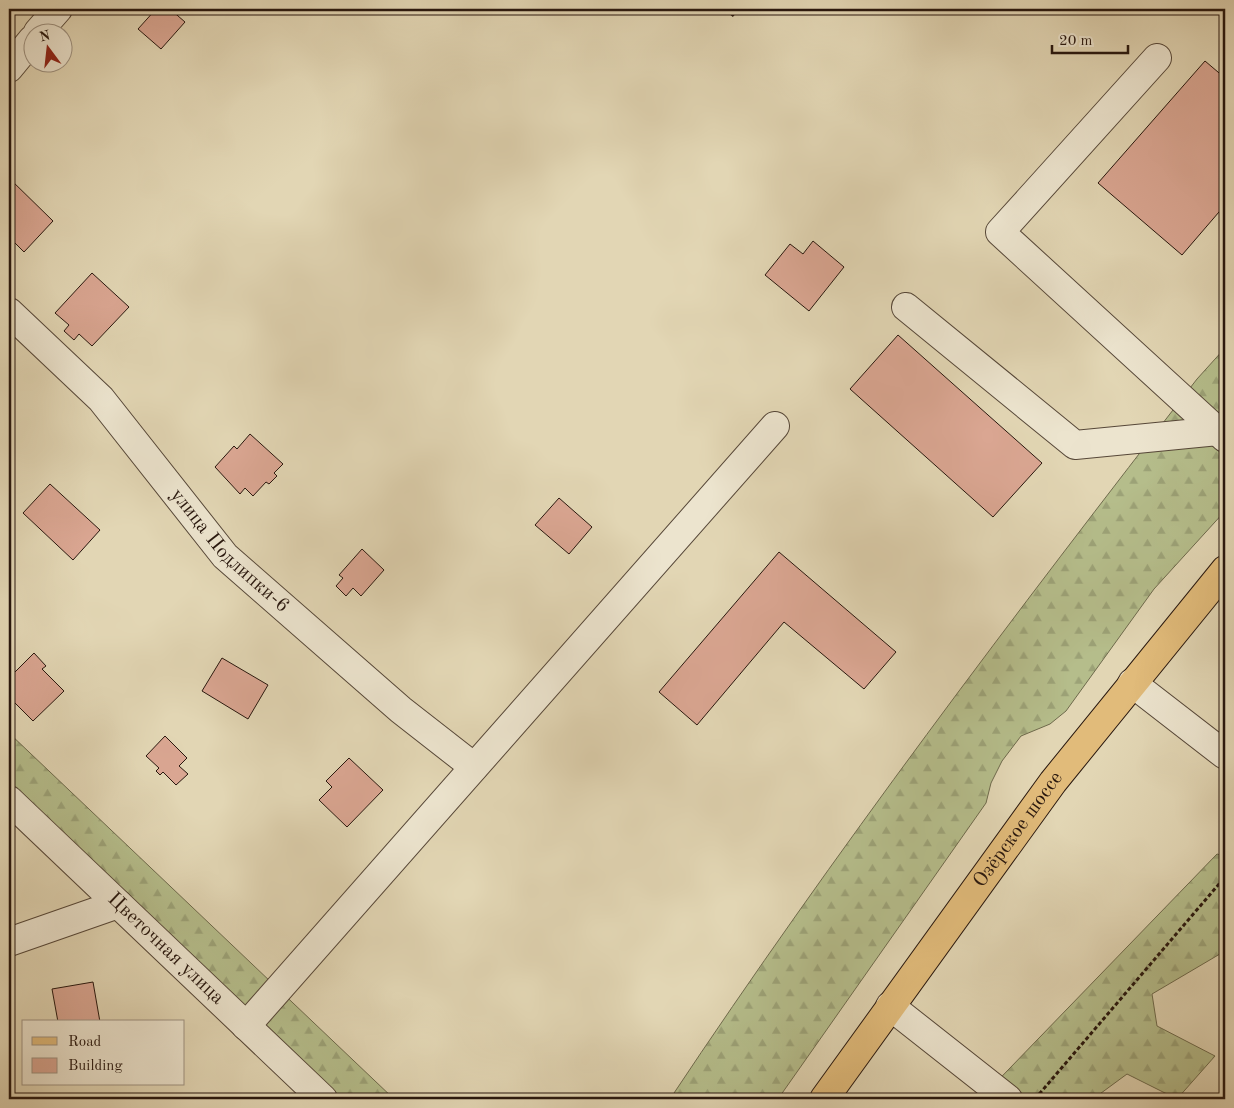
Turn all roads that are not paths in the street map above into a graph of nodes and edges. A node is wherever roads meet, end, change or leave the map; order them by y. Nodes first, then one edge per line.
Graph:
1 (58, 9) edge
2 (47, 22) edge
3 (22, 52) edge
4 (1157, 58) dead end
5 (9, 68) edge
6 (906, 307) dead end
7 (9, 312) edge
8 (775, 426) dead end
9 (1222, 434) edge
10 (1225, 570) edge
11 (1132, 683) junction
12 (1225, 756) edge
13 (474, 767) junction
14 (9, 800) edge
15 (118, 904) junction
16 (9, 942) edge
17 (890, 1006) junction
18 (246, 1026) junction
19 (323, 1099) edge
20 (824, 1099) edge
21 (1008, 1099) edge

1 - 2 street
3 - 5 street
4 - 9 street
6 - 9 street
7 - 13 street, улица Подлипки-6
8 - 13 street
10 - 11 main road, Озёрское шоссе
11 - 12 street
11 - 17 main road, Озёрское шоссе
13 - 18 street
14 - 15 street, Цветочная улица
15 - 16 street
15 - 18 street, Цветочная улица
17 - 20 main road, Озёрское шоссе
17 - 21 street
18 - 19 street, Цветочная улица

